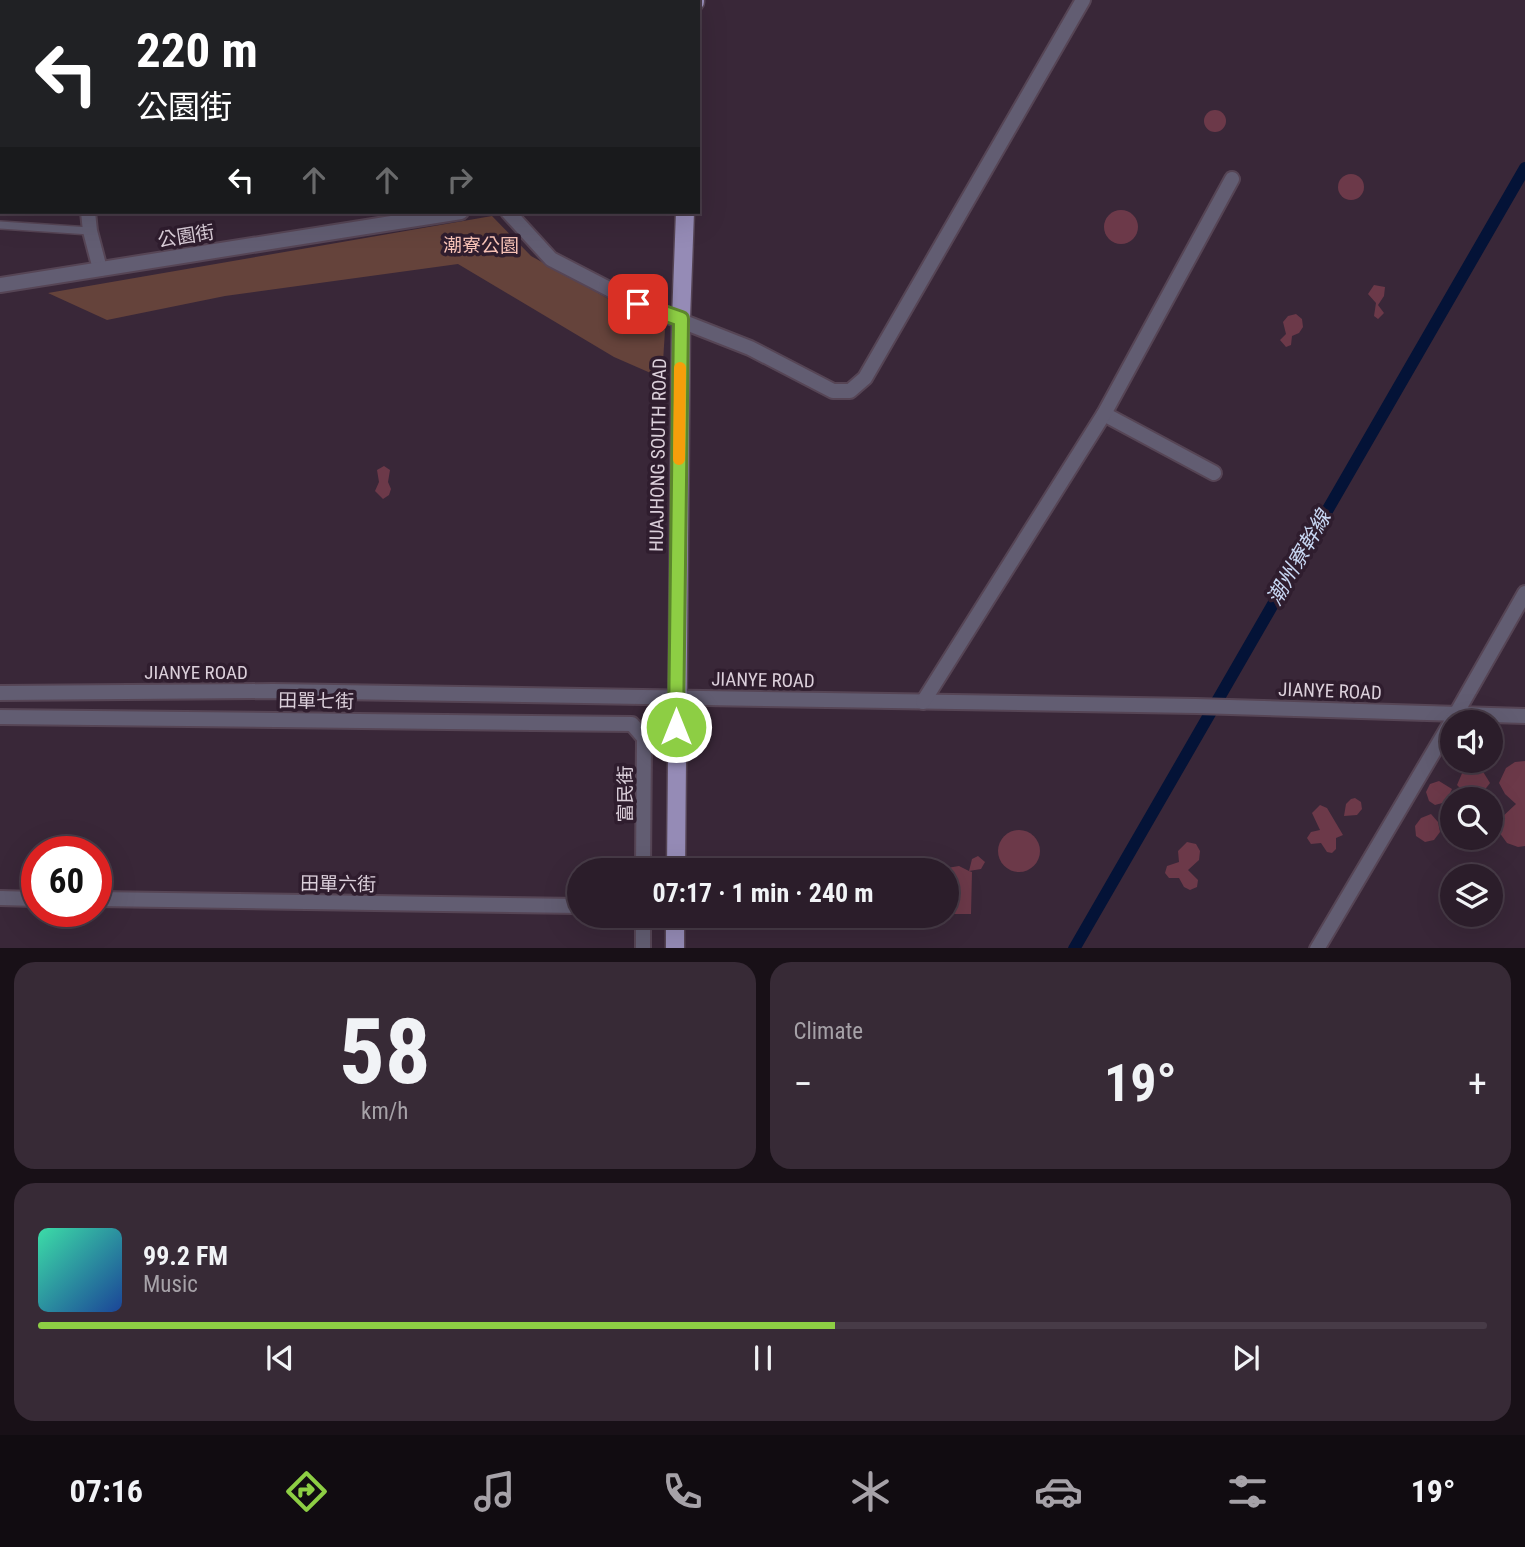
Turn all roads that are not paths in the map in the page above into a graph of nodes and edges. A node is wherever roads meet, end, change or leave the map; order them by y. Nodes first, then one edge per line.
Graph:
1 (1083, 0) edge
2 (1231, 179) dead end
3 (88, 214) edge
4 (448, 214) edge
5 (510, 214) edge
6 (685, 214) edge
7 (0, 225) edge
8 (90, 231) junction
9 (100, 269) junction
10 (0, 285) edge
11 (681, 319) junction
12 (1104, 414) junction
13 (1214, 473) dead end
14 (1525, 593) edge
15 (0, 692) edge
16 (676, 699) junction
17 (923, 702) junction
18 (1458, 710) edge
19 (1440, 714) edge
20 (1503, 715) edge
21 (1525, 716) edge
22 (0, 717) edge
23 (632, 724) joint
24 (1440, 741) edge
25 (643, 858) edge
26 (676, 858) edge
27 (0, 898) edge
28 (21, 899) edge
29 (112, 900) edge
30 (567, 906) edge
31 (643, 928) edge
32 (676, 928) edge
33 (643, 948) edge
34 (675, 948) edge
35 (1317, 948) edge

1 - 11 street
2 - 12 street
3 - 8 street
4 - 9 street, 公園街
5 - 11 street
6 - 11 main road, HUAJHONG SOUTH ROAD
7 - 8 lane
8 - 9 street
9 - 10 street, 公園街
11 - 16 main road, HUAJHONG SOUTH ROAD
12 - 13 street
12 - 17 street
14 - 18 street
15 - 16 street, JIANYE ROAD
16 - 17 street, JIANYE ROAD
16 - 26 main road, HUAJHONG SOUTH ROAD
17 - 19 street, JIANYE ROAD
20 - 21 street, JIANYE ROAD
22 - 23 street, 田單七街
23 - 25 street, 富民街
24 - 35 street
27 - 28 street
29 - 30 street, 田單六街
31 - 33 street
32 - 34 main road

